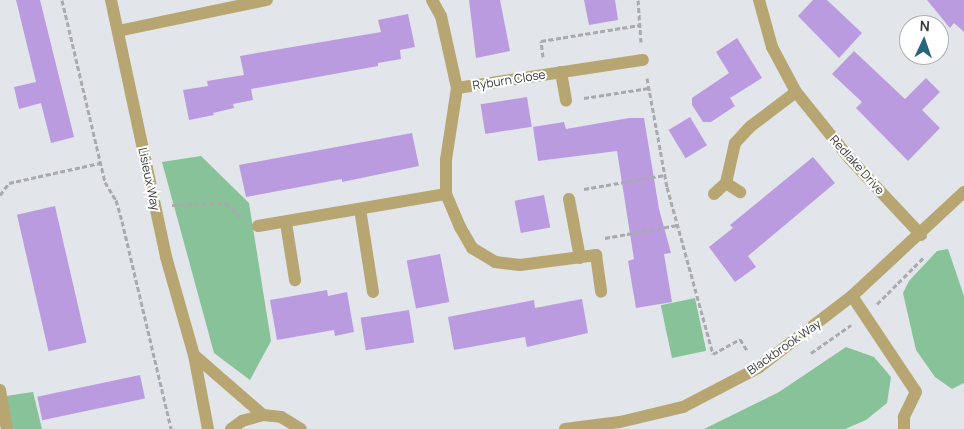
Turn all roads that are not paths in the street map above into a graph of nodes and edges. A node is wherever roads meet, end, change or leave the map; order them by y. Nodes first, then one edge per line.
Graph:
1 (111, 0) edge
2 (267, 0) edge
3 (432, 0) edge
4 (758, 0) edge
5 (118, 31) junction
6 (643, 60) road end
7 (561, 72) junction
8 (456, 88) junction
9 (796, 92) junction
10 (566, 101) road end
11 (726, 183) junction
12 (740, 192) dead end
13 (964, 192) edge
14 (446, 194) junction
15 (714, 194) dead end
16 (569, 199) road end
17 (360, 210) junction
18 (286, 223) junction
19 (258, 226) road end
20 (921, 235) junction
21 (580, 258) junction
22 (295, 280) dead end
23 (374, 292) dead end
24 (601, 292) dead end
25 (852, 296) junction
26 (194, 355) junction
27 (0, 390) edge
28 (263, 415) junction
29 (7, 429) edge
30 (208, 429) edge
31 (231, 429) edge
32 (301, 429) edge
33 (565, 429) edge
34 (904, 429) edge

1 - 5 street, Lisieux Way
2 - 5 street
3 - 8 street, Ryburn Close
4 - 9 street, Redlake Drive
5 - 26 street, Lisieux Way
6 - 7 street, Ryburn Close
7 - 8 street, Ryburn Close
7 - 10 street, Ryburn Close
8 - 14 street, Ryburn Close
9 - 11 street
9 - 20 street, Redlake Drive
11 - 12 street
11 - 15 street
13 - 20 street, Blackbrook Way
14 - 17 street
14 - 21 street, Ryburn Close
16 - 21 street
17 - 18 street
17 - 23 street
18 - 19 street
18 - 22 street
20 - 25 street, Blackbrook Way
21 - 24 street, Ryburn Close
25 - 33 street, Blackbrook Way
25 - 34 street
26 - 28 street
26 - 30 street, Lisieux Way
27 - 29 street
28 - 31 street
28 - 32 street

